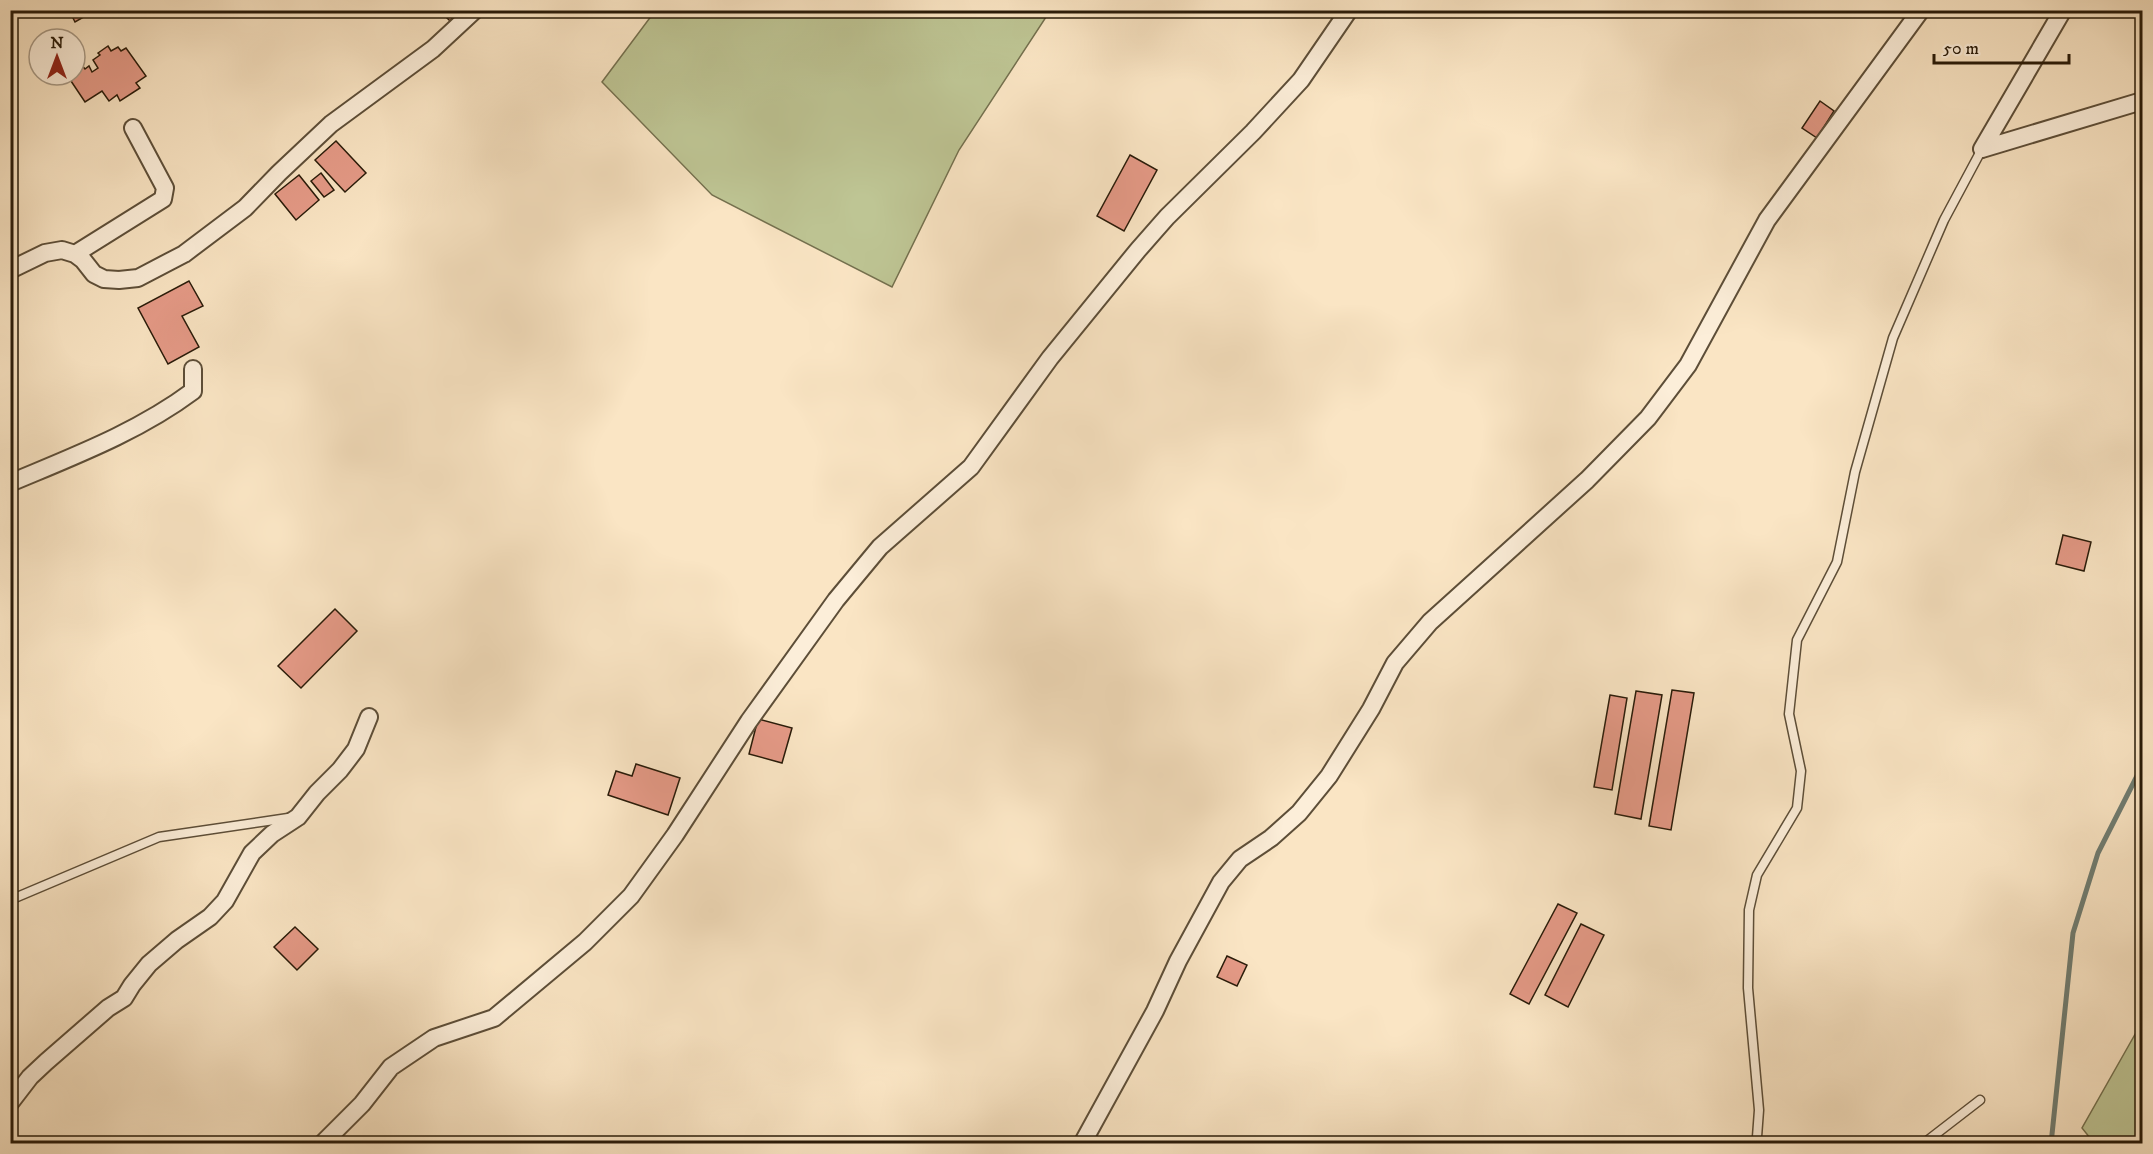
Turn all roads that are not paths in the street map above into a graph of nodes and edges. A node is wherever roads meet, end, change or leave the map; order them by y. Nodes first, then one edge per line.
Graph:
1 (475, 10) edge
2 (1349, 10) edge
3 (1921, 10) edge
4 (2063, 10) edge
5 (2142, 101) edge
6 (133, 128) dead end
7 (1982, 149) junction
8 (75, 254) junction
9 (10, 270) edge
10 (194, 369) dead end
11 (10, 483) edge
12 (369, 717) dead end
13 (298, 817) junction
14 (10, 900) edge
15 (1980, 1100) dead end
16 (10, 1103) edge
17 (322, 1143) edge
18 (1082, 1143) edge
19 (1754, 1143) edge
20 (1923, 1143) edge

1 - 8 street
2 - 17 street
3 - 18 street
4 - 7 street
5 - 7 street
6 - 8 street
7 - 19 lane
8 - 9 street
10 - 11 street
12 - 13 street
13 - 14 lane
13 - 16 street
15 - 20 lane

